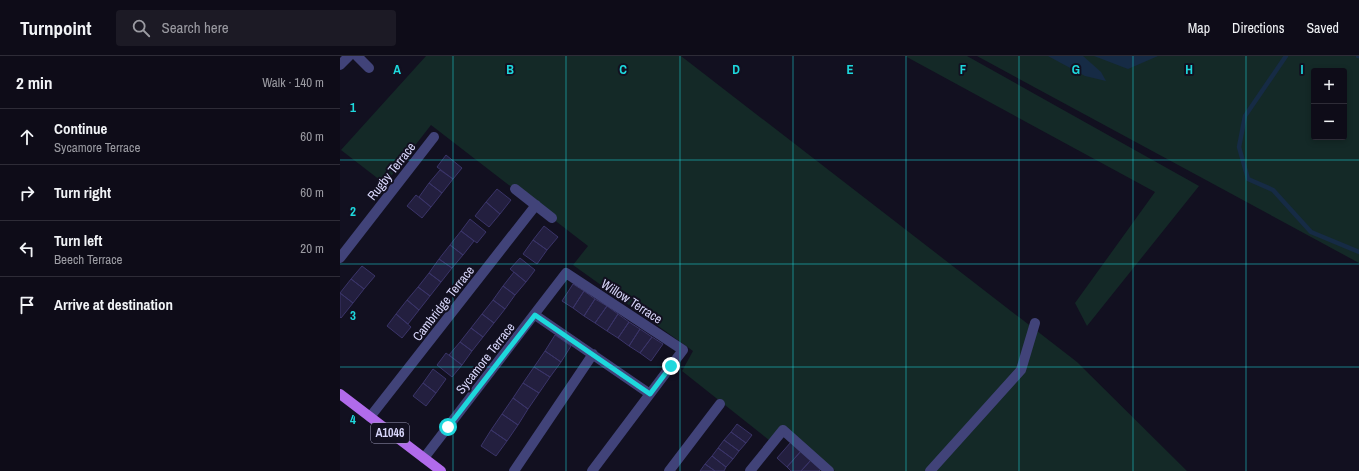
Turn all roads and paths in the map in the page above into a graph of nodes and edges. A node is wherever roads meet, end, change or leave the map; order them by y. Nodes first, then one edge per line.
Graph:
1 (349, 56) edge
2 (357, 56) edge
3 (340, 65) edge
4 (369, 68) dead end
5 (434, 137) dead end
6 (515, 189) dead end
7 (536, 205) junction
8 (552, 218) dead end
9 (340, 258) edge
10 (566, 273) joint
11 (535, 315) junction
12 (1035, 323) dead end
13 (593, 354) junction
14 (340, 394) edge
15 (650, 394) junction
16 (720, 404) dead end
17 (370, 417) junction
18 (424, 458) junction
19 (441, 471) edge
20 (514, 471) edge
21 (592, 471) edge
22 (669, 471) edge
23 (750, 471) edge
24 (829, 471) edge
25 (930, 471) edge

1 - 3 street
2 - 4 street
5 - 9 street, Rugby Terrace
6 - 7 street
7 - 8 street
7 - 17 street, Cambridge Terrace
10 - 11 street, Sycamore Terrace
10 - 15 street, Willow Terrace
11 - 13 street
11 - 18 street, Sycamore Terrace
12 - 25 street
13 - 15 street
13 - 20 street
14 - 17 main road, A1046
15 - 21 street
16 - 22 street
17 - 18 main road, A1046
18 - 19 main road, A1046
23 - 24 street

